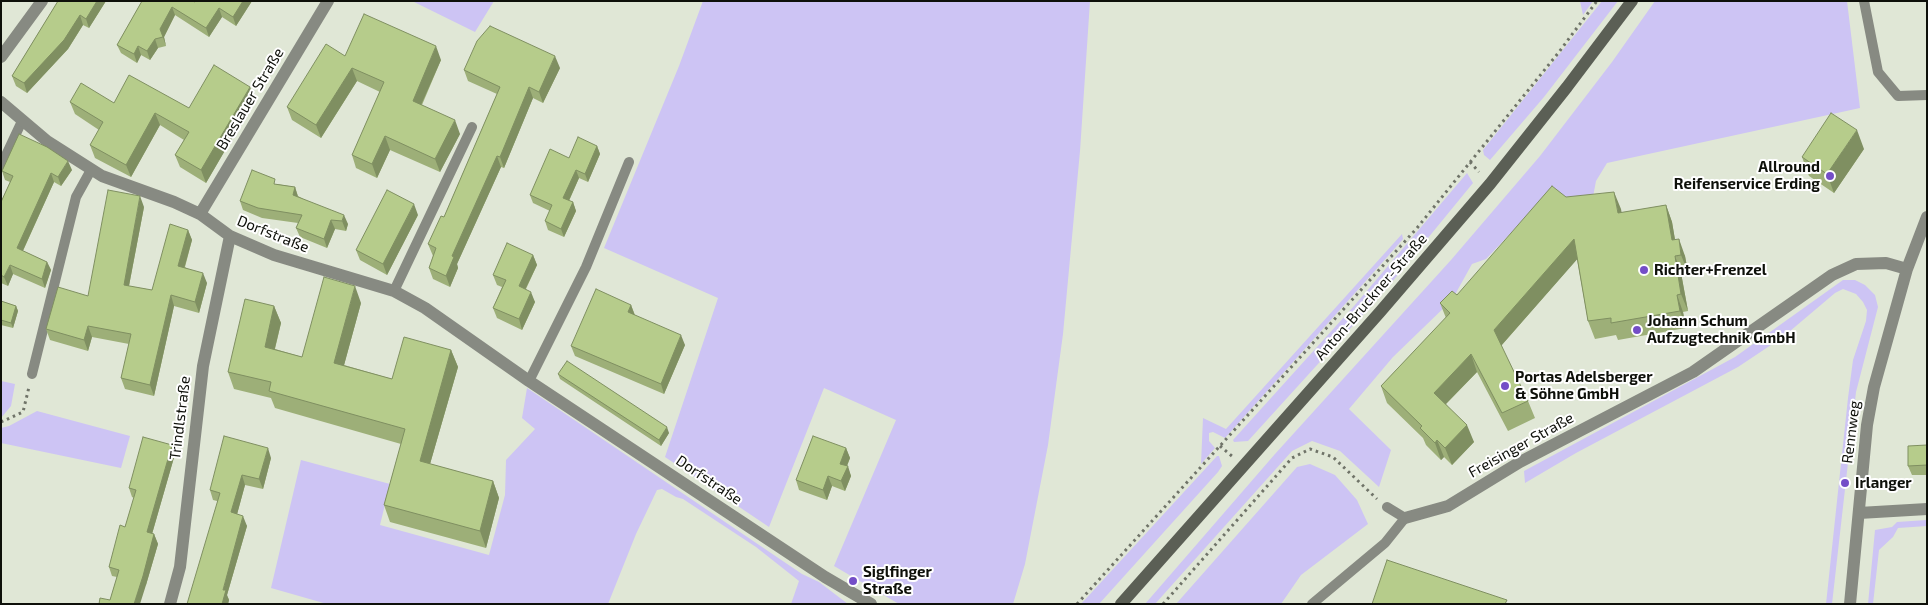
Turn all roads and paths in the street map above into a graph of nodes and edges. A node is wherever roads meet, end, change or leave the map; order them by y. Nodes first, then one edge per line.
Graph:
1 (42, 1) edge
2 (328, 1) edge
3 (1597, 1) edge
4 (1632, 1) edge
5 (1864, 1) edge
6 (1, 57) edge
7 (1927, 95) edge
8 (1, 102) edge
9 (22, 121) junction
10 (472, 127) dead end
11 (629, 162) dead end
12 (1, 166) edge
13 (91, 170) junction
14 (200, 214) junction
15 (1927, 217) edge
16 (230, 236) junction
17 (1907, 269) junction
18 (394, 291) junction
19 (32, 374) joint
20 (529, 381) junction
21 (1, 422) edge
22 (1387, 507) joint
23 (1927, 509) edge
24 (1859, 513) junction
25 (1405, 518) junction
26 (170, 604) edge
27 (872, 604) edge
28 (1077, 604) edge
29 (1121, 604) edge
30 (1163, 604) edge
31 (1312, 604) edge
32 (1850, 604) edge

1 - 6 street
2 - 14 street, Breslauer Straße
3 - 28 path
4 - 29 main road, Anton-Bruckner-Straße
5 - 7 lane
8 - 9 street, Dorfstraße
9 - 12 lane
9 - 13 street, Dorfstraße
10 - 18 lane
11 - 20 lane
13 - 14 street, Dorfstraße
13 - 19 lane
14 - 16 street, Dorfstraße
15 - 17 street
16 - 18 street, Dorfstraße
16 - 26 street, Trindlstraße
17 - 24 street, Rennweg
17 - 25 street, Freisinger Straße
18 - 20 street, Dorfstraße
19 - 21 path
20 - 27 street, Dorfstraße
22 - 25 lane
22 - 30 path
23 - 24 street
24 - 32 street, Rennweg
25 - 31 lane

